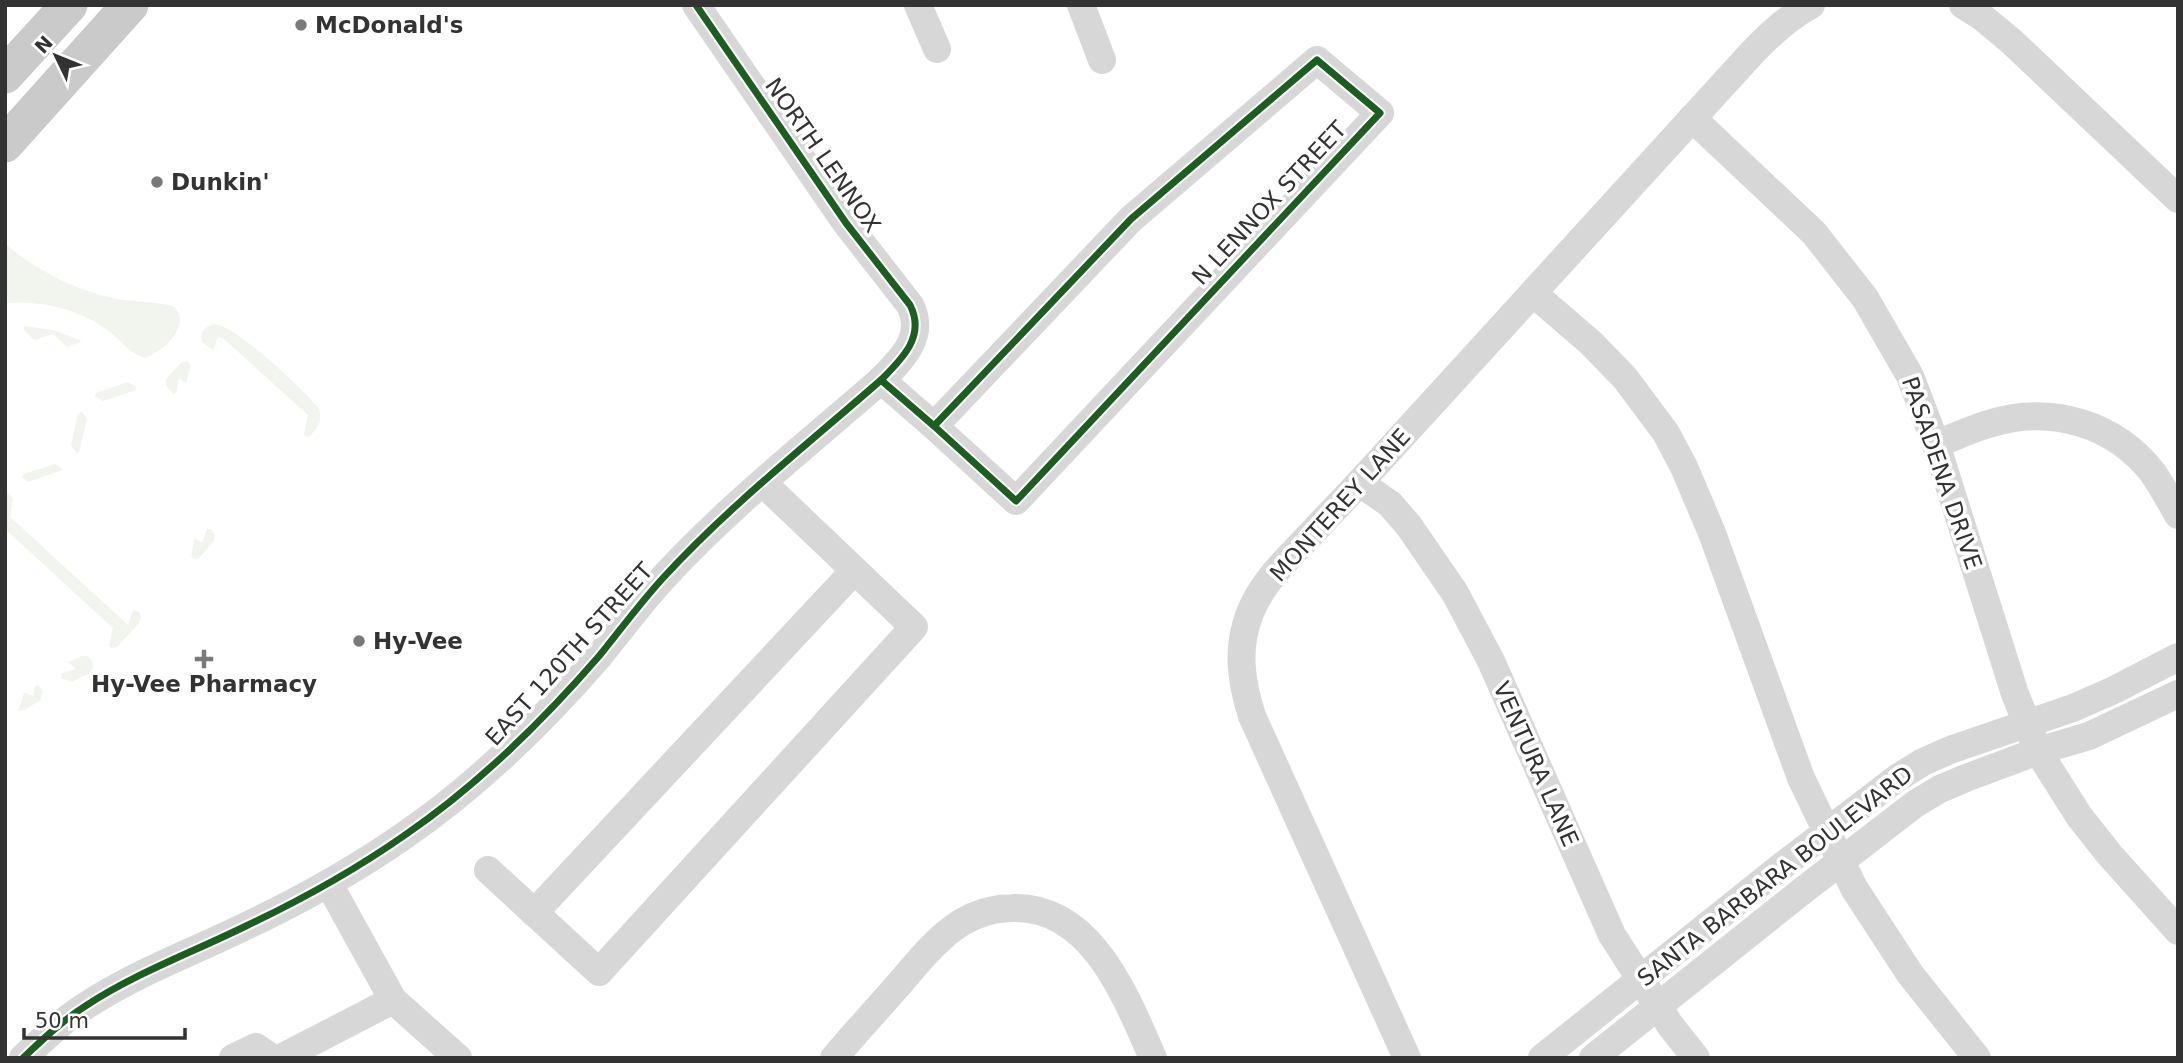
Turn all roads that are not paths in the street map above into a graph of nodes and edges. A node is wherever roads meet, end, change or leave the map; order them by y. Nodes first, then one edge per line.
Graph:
1 (69, 5) edge
2 (130, 5) edge
3 (696, 5) edge
4 (918, 5) edge
5 (1081, 5) edge
6 (1811, 5) edge
7 (1963, 5) edge
8 (937, 49) dead end
9 (1102, 60) dead end
10 (7, 68) edge
11 (1692, 118) junction
12 (5, 144) edge
13 (2178, 199) edge
14 (1533, 293) junction
15 (916, 326) joint
16 (881, 380) junction
17 (934, 426) junction
18 (1936, 444) junction
19 (763, 483) junction
20 (1360, 483) junction
21 (2178, 515) edge
22 (853, 571) junction
23 (2178, 657) edge
24 (2178, 694) edge
25 (2027, 724) junction
26 (2038, 751) junction
27 (1827, 833) junction
28 (1841, 862) junction
29 (488, 870) dead end
30 (329, 884) junction
31 (534, 913) junction
32 (2178, 930) edge
33 (1640, 980) junction
34 (393, 1000) junction
35 (1657, 1006) junction
36 (23, 1058) edge
37 (233, 1058) edge
38 (272, 1058) edge
39 (281, 1058) edge
40 (458, 1058) edge
41 (834, 1058) edge
42 (1153, 1058) edge
43 (1407, 1058) edge
44 (1542, 1058) edge
45 (1593, 1058) edge
46 (1696, 1058) edge
47 (1977, 1058) edge

1 - 10 main road
2 - 12 main road
3 - 15 street, NORTH LENNOX
4 - 8 street
5 - 9 street
6 - 11 street
7 - 13 street
11 - 14 street, MONTEREY LANE
11 - 18 street, PASADENA DRIVE
14 - 20 street, MONTEREY LANE
14 - 27 street
15 - 16 street, EAST 120TH STREET
16 - 17 street, N LENNOX STREET
16 - 19 street, EAST 120TH STREET
17 - 17 street, N LENNOX STREET
18 - 21 street
18 - 25 street, PASADENA DRIVE
19 - 22 street
19 - 30 street, EAST 120TH STREET
20 - 33 street, VENTURA LANE
20 - 43 street, MONTEREY LANE
22 - 31 street
22 - 31 street
23 - 25 street, SANTA BARBARA BOULEVARD
24 - 26 street, SANTA BARBARA BOULEVARD
25 - 26 street, PASADENA DRIVE
25 - 27 street, SANTA BARBARA BOULEVARD
26 - 28 street, SANTA BARBARA BOULEVARD
26 - 32 street, PASADENA DRIVE
27 - 28 street
27 - 33 street, SANTA BARBARA BOULEVARD
28 - 35 street, SANTA BARBARA BOULEVARD
28 - 47 street
29 - 31 street
30 - 34 street
30 - 36 street, EAST 120TH STREET
33 - 35 street, VENTURA LANE
33 - 44 street, SANTA BARBARA BOULEVARD
34 - 39 street
34 - 40 street
35 - 45 street, SANTA BARBARA BOULEVARD
35 - 46 street, VENTURA LANE
37 - 38 street
41 - 42 street

